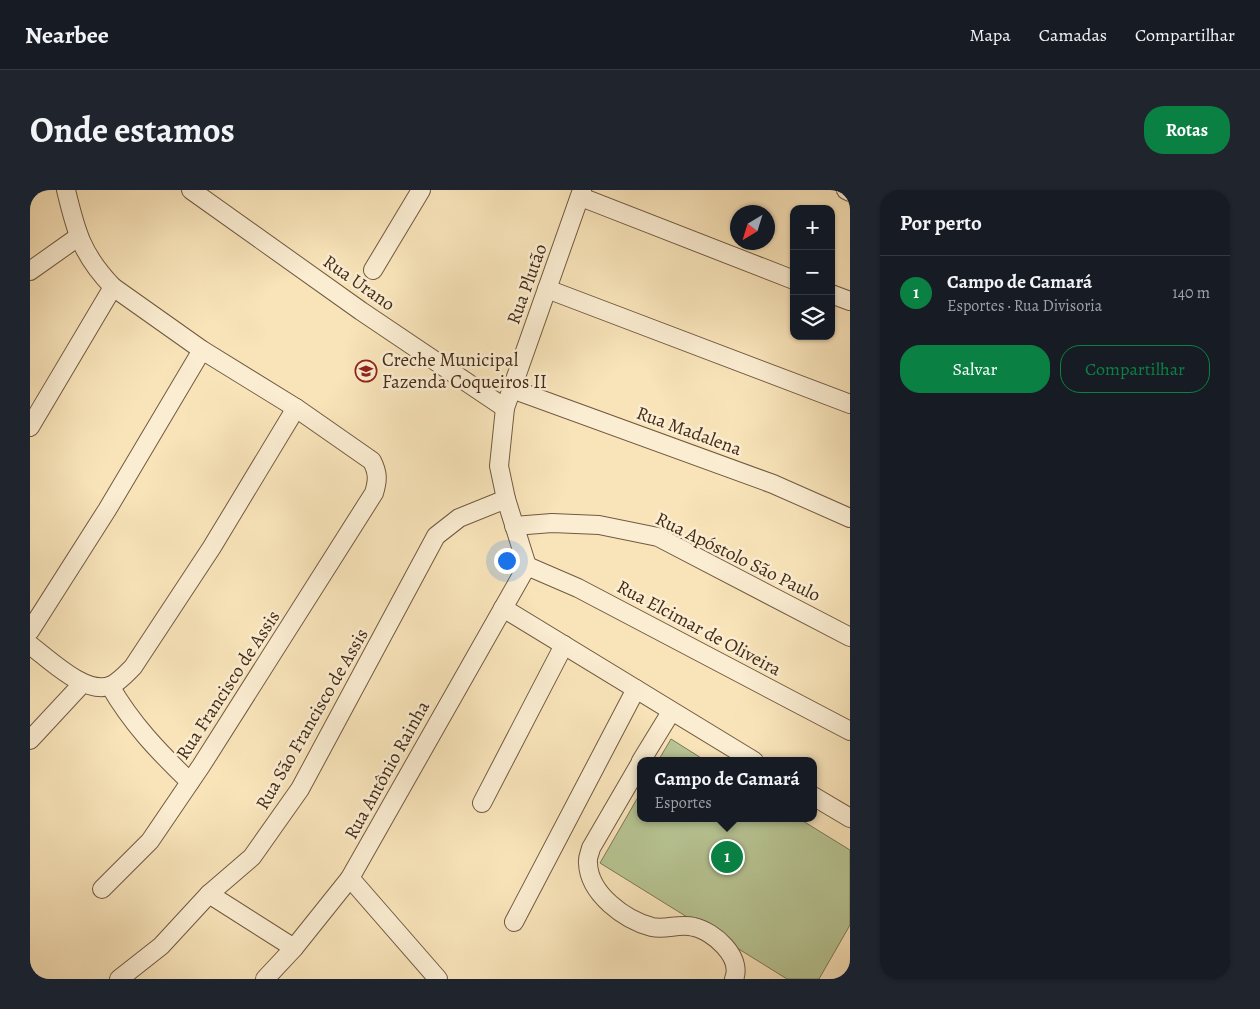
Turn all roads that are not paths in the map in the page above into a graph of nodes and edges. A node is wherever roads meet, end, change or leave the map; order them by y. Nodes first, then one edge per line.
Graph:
1 (66, 190) edge
2 (191, 190) edge
3 (846, 190) edge
4 (418, 191) edge
5 (850, 192) edge
6 (582, 194) edge
7 (78, 237) junction
8 (373, 270) dead end
9 (30, 271) edge
10 (790, 278) edge
11 (113, 287) junction
12 (548, 290) junction
13 (834, 295) edge
14 (850, 301) edge
15 (202, 350) junction
16 (512, 389) junction
17 (850, 404) edge
18 (296, 408) junction
19 (505, 408) junction
20 (30, 427) edge
21 (506, 499) junction
22 (850, 518) edge
23 (514, 526) junction
24 (527, 566) junction
25 (503, 608) junction
26 (30, 631) edge
27 (850, 637) edge
28 (30, 645) edge
29 (564, 645) junction
30 (82, 684) junction
31 (110, 686) junction
32 (636, 689) junction
33 (670, 712) junction
34 (850, 731) edge
35 (30, 740) edge
36 (643, 757) edge
37 (747, 757) edge
38 (637, 768) edge
39 (190, 782) junction
40 (817, 798) edge
41 (482, 803) dead end
42 (850, 818) edge
43 (350, 878) junction
44 (102, 889) dead end
45 (208, 894) junction
46 (514, 922) dead end
47 (294, 948) junction
48 (119, 979) edge
49 (265, 979) edge
50 (438, 979) edge
51 (734, 979) edge

1 - 7 street
2 - 19 street, Rua Urano
3 - 5 street
4 - 8 street
6 - 10 street
6 - 12 street, Rua Plutão
7 - 9 street
7 - 11 street
11 - 15 street
11 - 20 street
12 - 16 street, Rua Plutão
12 - 17 street
13 - 14 street
15 - 18 street
15 - 26 street
16 - 19 street, Rua Plutão
16 - 22 street, Rua Madalena
18 - 31 street
18 - 39 street, Rua Francisco de Assis
19 - 21 street, Rua Plutão
21 - 23 street, Rua Plutão
21 - 45 street, Rua São Francisco de Assis
23 - 24 street, Rua Plutão
23 - 27 street, Rua Apóstolo São Paulo
24 - 25 street, Rua Antônio Rainha
24 - 34 street, Rua Elcimar de Oliveira
25 - 29 street
25 - 43 street, Rua Antônio Rainha
28 - 30 street
29 - 32 street
29 - 41 street
30 - 31 street
30 - 35 street
31 - 39 street
32 - 33 street
32 - 46 street
33 - 36 street
33 - 37 street
38 - 51 street
39 - 44 street, Rua Francisco de Assis
40 - 42 street
43 - 47 street, Rua Antônio Rainha
43 - 50 street
45 - 47 street
45 - 48 street, Rua São Francisco de Assis
47 - 49 street, Rua Antônio Rainha

